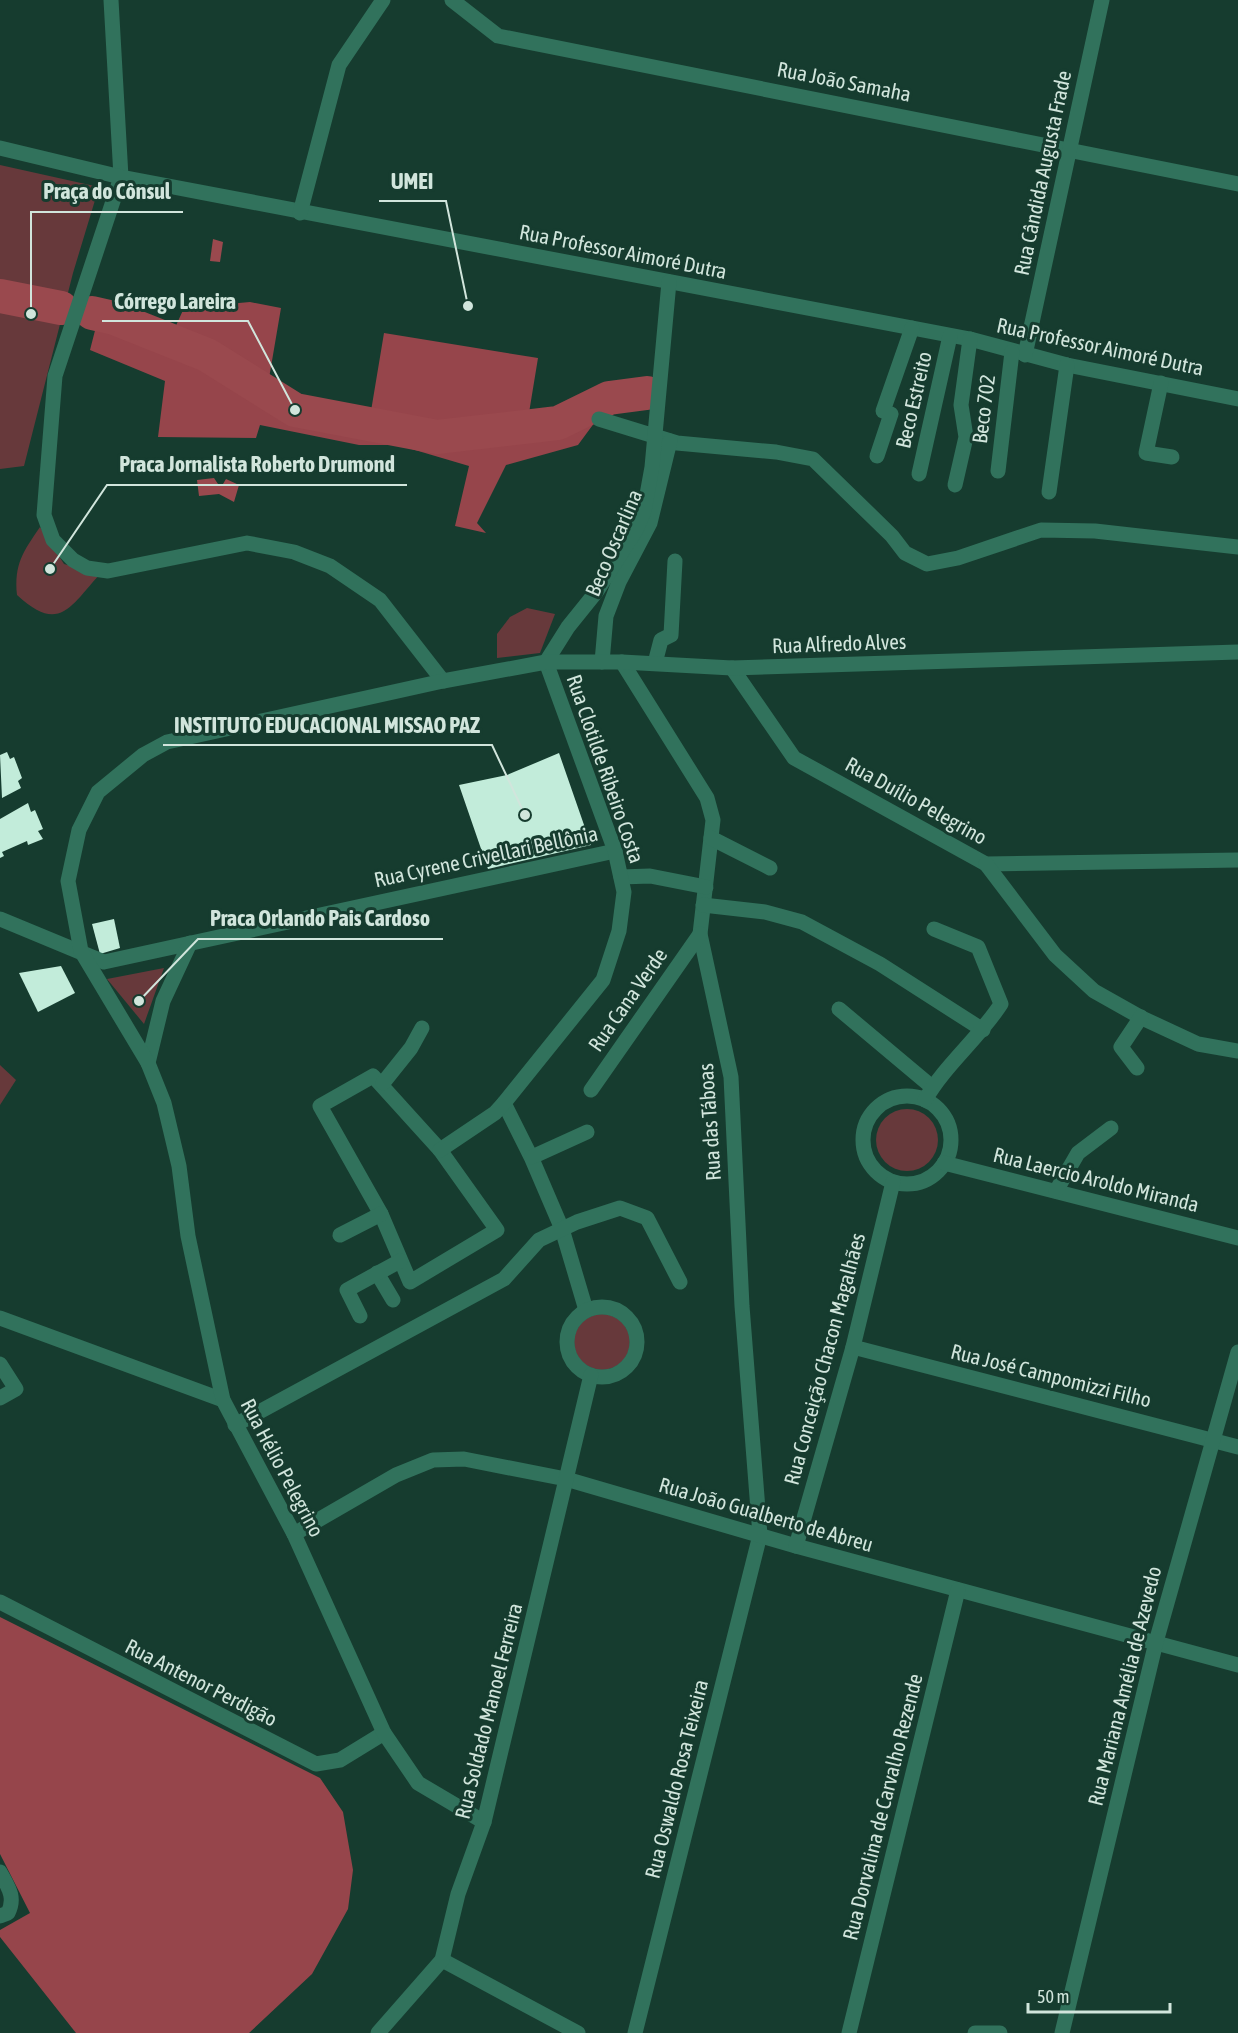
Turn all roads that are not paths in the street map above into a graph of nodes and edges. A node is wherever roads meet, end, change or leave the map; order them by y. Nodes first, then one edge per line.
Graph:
1 (111, 0) edge
2 (383, 0) edge
3 (452, 0) edge
4 (1101, 0) edge
5 (0, 148) edge
6 (1070, 148) junction
7 (121, 177) junction
8 (1238, 184) edge
9 (300, 213) junction
10 (669, 282) junction
11 (912, 328) junction
12 (950, 336) junction
13 (970, 339) junction
14 (1019, 353) junction
15 (1067, 365) junction
16 (1161, 383) junction
17 (1238, 399) edge
18 (599, 419) dead end
19 (663, 440) junction
20 (878, 456) dead end
21 (1173, 457) dead end
22 (998, 471) dead end
23 (919, 474) dead end
24 (955, 485) dead end
25 (1049, 492) dead end
26 (1238, 547) edge
27 (675, 561) dead end
28 (1238, 652) edge
29 (546, 662) junction
30 (602, 662) junction
31 (622, 662) junction
32 (655, 663) junction
33 (732, 668) junction
34 (443, 681) junction
35 (711, 838) junction
36 (615, 850) junction
37 (1238, 860) edge
38 (986, 864) junction
39 (770, 868) dead end
40 (621, 877) junction
41 (706, 886) junction
42 (703, 905) junction
43 (0, 919) edge
44 (934, 929) dead end
45 (700, 934) junction
46 (190, 943) junction
47 (81, 951) junction
48 (839, 1009) dead end
49 (1141, 1017) junction
50 (422, 1028) dead end
51 (983, 1030) junction
52 (1238, 1051) edge
53 (148, 1063) junction
54 (1137, 1068) dead end
55 (383, 1083) junction
56 (591, 1090) dead end
57 (929, 1094) junction
58 (504, 1103) junction
59 (1111, 1128) dead end
60 (587, 1132) dead end
61 (440, 1150) junction
62 (532, 1157) junction
63 (944, 1163) junction
64 (893, 1182) junction
65 (1056, 1191) junction
66 (381, 1214) junction
67 (562, 1229) junction
68 (340, 1235) dead end
69 (1238, 1238) edge
70 (400, 1261) junction
71 (377, 1273) junction
72 (680, 1282) dead end
73 (393, 1300) dead end
74 (586, 1311) junction
75 (360, 1316) dead end
76 (0, 1318) edge
77 (853, 1347) junction
78 (1238, 1352) edge
79 (0, 1364) edge
80 (591, 1375) junction
81 (0, 1398) edge
82 (224, 1400) junction
83 (235, 1425) junction
84 (1214, 1440) junction
85 (1238, 1447) edge
86 (566, 1479) junction
87 (294, 1534) junction
88 (759, 1535) junction
89 (796, 1546) junction
90 (958, 1590) junction
91 (0, 1602) edge
92 (1156, 1642) junction
93 (1238, 1665) edge
94 (384, 1733) junction
95 (484, 1822) junction
96 (0, 1872) edge
97 (0, 1916) edge
98 (442, 1960) junction
99 (378, 2033) edge
100 (578, 2033) edge
101 (635, 2033) edge
102 (849, 2033) edge
103 (975, 2033) edge
104 (1000, 2033) edge
105 (1062, 2033) edge

1 - 7 street
2 - 9 street
3 - 6 street, Rua João Samaha
4 - 6 street, Rua Cândida Augusta Frade
5 - 7 street, Rua Professor Aimoré Dutra
6 - 8 street, Rua João Samaha
6 - 14 street, Rua Cândida Augusta Frade
7 - 9 street, Rua Professor Aimoré Dutra
7 - 34 street
9 - 10 street, Rua Professor Aimoré Dutra
10 - 11 street, Rua Professor Aimoré Dutra
10 - 19 street
11 - 12 street, Rua Professor Aimoré Dutra
11 - 20 street
12 - 13 street, Rua Professor Aimoré Dutra
12 - 23 street, Beco Estreito
13 - 14 street, Rua Professor Aimoré Dutra
13 - 24 street
14 - 15 street, Rua Professor Aimoré Dutra
14 - 22 street, Beco 702
15 - 16 street, Rua Professor Aimoré Dutra
15 - 25 street
16 - 17 street, Rua Professor Aimoré Dutra
16 - 21 street
18 - 19 street
19 - 26 street
19 - 29 street
19 - 30 street, Beco Oscarlina
27 - 32 street
28 - 33 street, Rua Alfredo Alves
29 - 30 street, Rua Alfredo Alves
29 - 34 street, Rua Alfredo Alves
29 - 36 street, Rua Clotilde Ribeiro Costa
30 - 31 street, Rua Alfredo Alves
31 - 32 street, Rua Alfredo Alves
31 - 35 street, Rua das Táboas
32 - 33 street, Rua Alfredo Alves
33 - 38 street, Rua Duílio Pelegrino
34 - 47 street, Rua Alfredo Alves
35 - 39 street
35 - 41 street, Rua das Táboas
36 - 40 street, Rua Clotilde Ribeiro Costa
36 - 46 street, Rua Cyrene Crivellari Bellônia
37 - 38 street, Rua Duílio Pelegrino
38 - 49 street
40 - 41 street
40 - 58 street, Rua Clotilde Ribeiro Costa
41 - 42 street, Rua das Táboas
42 - 45 street, Rua das Táboas
42 - 51 street
43 - 47 street, Rua Cyrene Crivellari Bellônia
44 - 51 street
45 - 56 street, Rua Cana Verde
45 - 88 street, Rua das Táboas
46 - 47 street, Rua Cyrene Crivellari Bellônia
46 - 53 street
47 - 53 street, Rua Hélio Pelegrino
48 - 57 street
49 - 52 street
49 - 54 street
50 - 55 street
51 - 57 street
53 - 82 street, Rua Hélio Pelegrino
55 - 61 street
55 - 66 street
57 - 63 street
57 - 64 street
58 - 61 street, Rua Clotilde Ribeiro Costa
58 - 62 street
59 - 65 street
60 - 62 street
61 - 70 street
62 - 67 street
63 - 64 street
63 - 65 street, Rua Laercio Aroldo Miranda
64 - 77 street, Rua Conceição Chacon Magalhães
65 - 69 street, Rua Laercio Aroldo Miranda
66 - 68 street
66 - 70 street
67 - 72 street
67 - 74 street
67 - 83 street
70 - 71 street
71 - 73 street
71 - 75 street
74 - 80 street
74 - 80 street
76 - 82 street
77 - 84 street, Rua José Campomizzi Filho
77 - 89 street, Rua Conceição Chacon Magalhães
78 - 84 street, Rua Mariana Amélia de Azevedo
79 - 81 street
80 - 86 street, Rua Soldado Manoel Ferreira
82 - 83 street, Rua Hélio Pelegrino
83 - 87 street, Rua Hélio Pelegrino
84 - 85 street, Rua José Campomizzi Filho
84 - 92 street, Rua Mariana Amélia de Azevedo
86 - 87 street, Rua João Gualberto de Abreu
86 - 88 street, Rua João Gualberto de Abreu
86 - 95 street, Rua Soldado Manoel Ferreira
87 - 94 street, Rua Hélio Pelegrino
88 - 89 street, Rua João Gualberto de Abreu
88 - 101 street, Rua Oswaldo Rosa Teixeira
89 - 90 street, Rua João Gualberto de Abreu
90 - 92 street, Rua João Gualberto de Abreu
90 - 102 street, Rua Dorvalina de Carvalho Rezende
91 - 94 street, Rua Antenor Perdigão
92 - 93 street, Rua João Gualberto de Abreu
92 - 105 street, Rua Mariana Amélia de Azevedo
94 - 95 street, Rua Hélio Pelegrino
95 - 98 street, Rua Soldado Manoel Ferreira
96 - 97 street
98 - 99 street, Rua Soldado Manoel Ferreira
98 - 100 street
103 - 104 street

